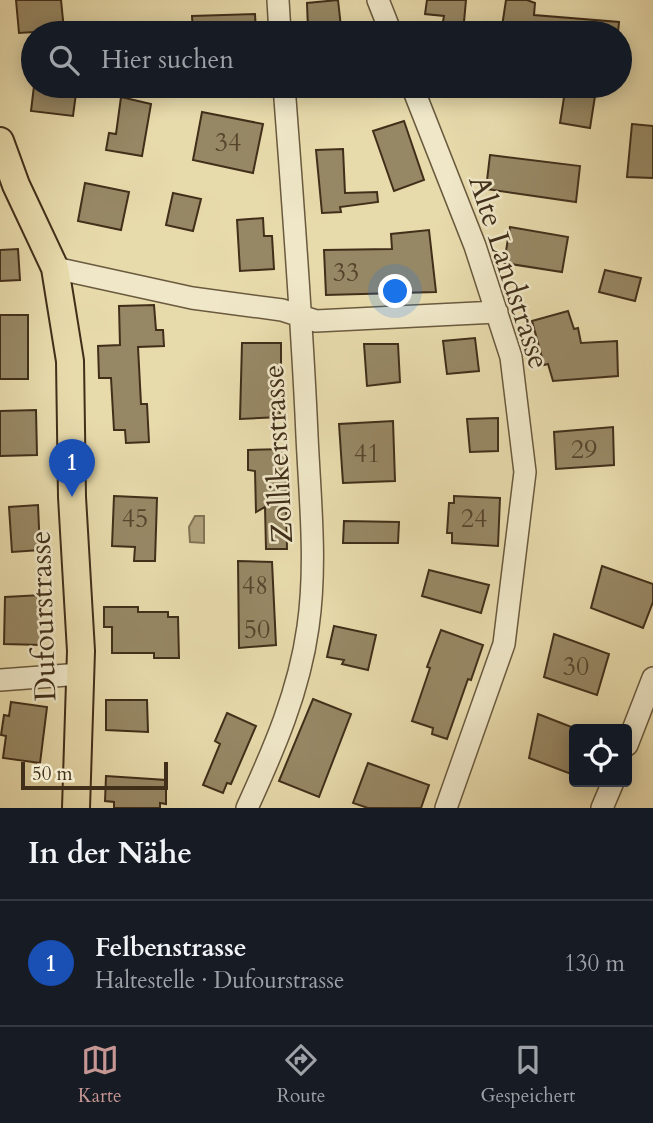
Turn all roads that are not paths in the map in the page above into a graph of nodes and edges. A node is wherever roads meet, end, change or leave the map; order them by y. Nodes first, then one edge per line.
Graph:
1 (278, 0) edge
2 (378, 0) edge
3 (279, 21) edge
4 (386, 21) edge
5 (285, 98) edge
6 (417, 98) edge
7 (0, 141) edge
8 (54, 268) junction
9 (497, 312) junction
10 (301, 317) junction
11 (81, 674) junction
12 (653, 678) edge
13 (0, 680) edge
14 (632, 732) edge
15 (611, 787) edge
16 (76, 808) edge
17 (247, 808) edge
18 (446, 808) edge
19 (603, 808) edge

1 - 3 street
2 - 4 street
5 - 10 street, Zollikerstrasse
6 - 9 street, Alte Landstrasse
7 - 8 main road, Dufourstrasse
8 - 10 street
8 - 11 main road, Dufourstrasse
9 - 10 street
9 - 18 street, Alte Landstrasse
10 - 17 street, Zollikerstrasse
11 - 13 street
11 - 16 main road, Dufourstrasse
12 - 14 street
15 - 19 street

